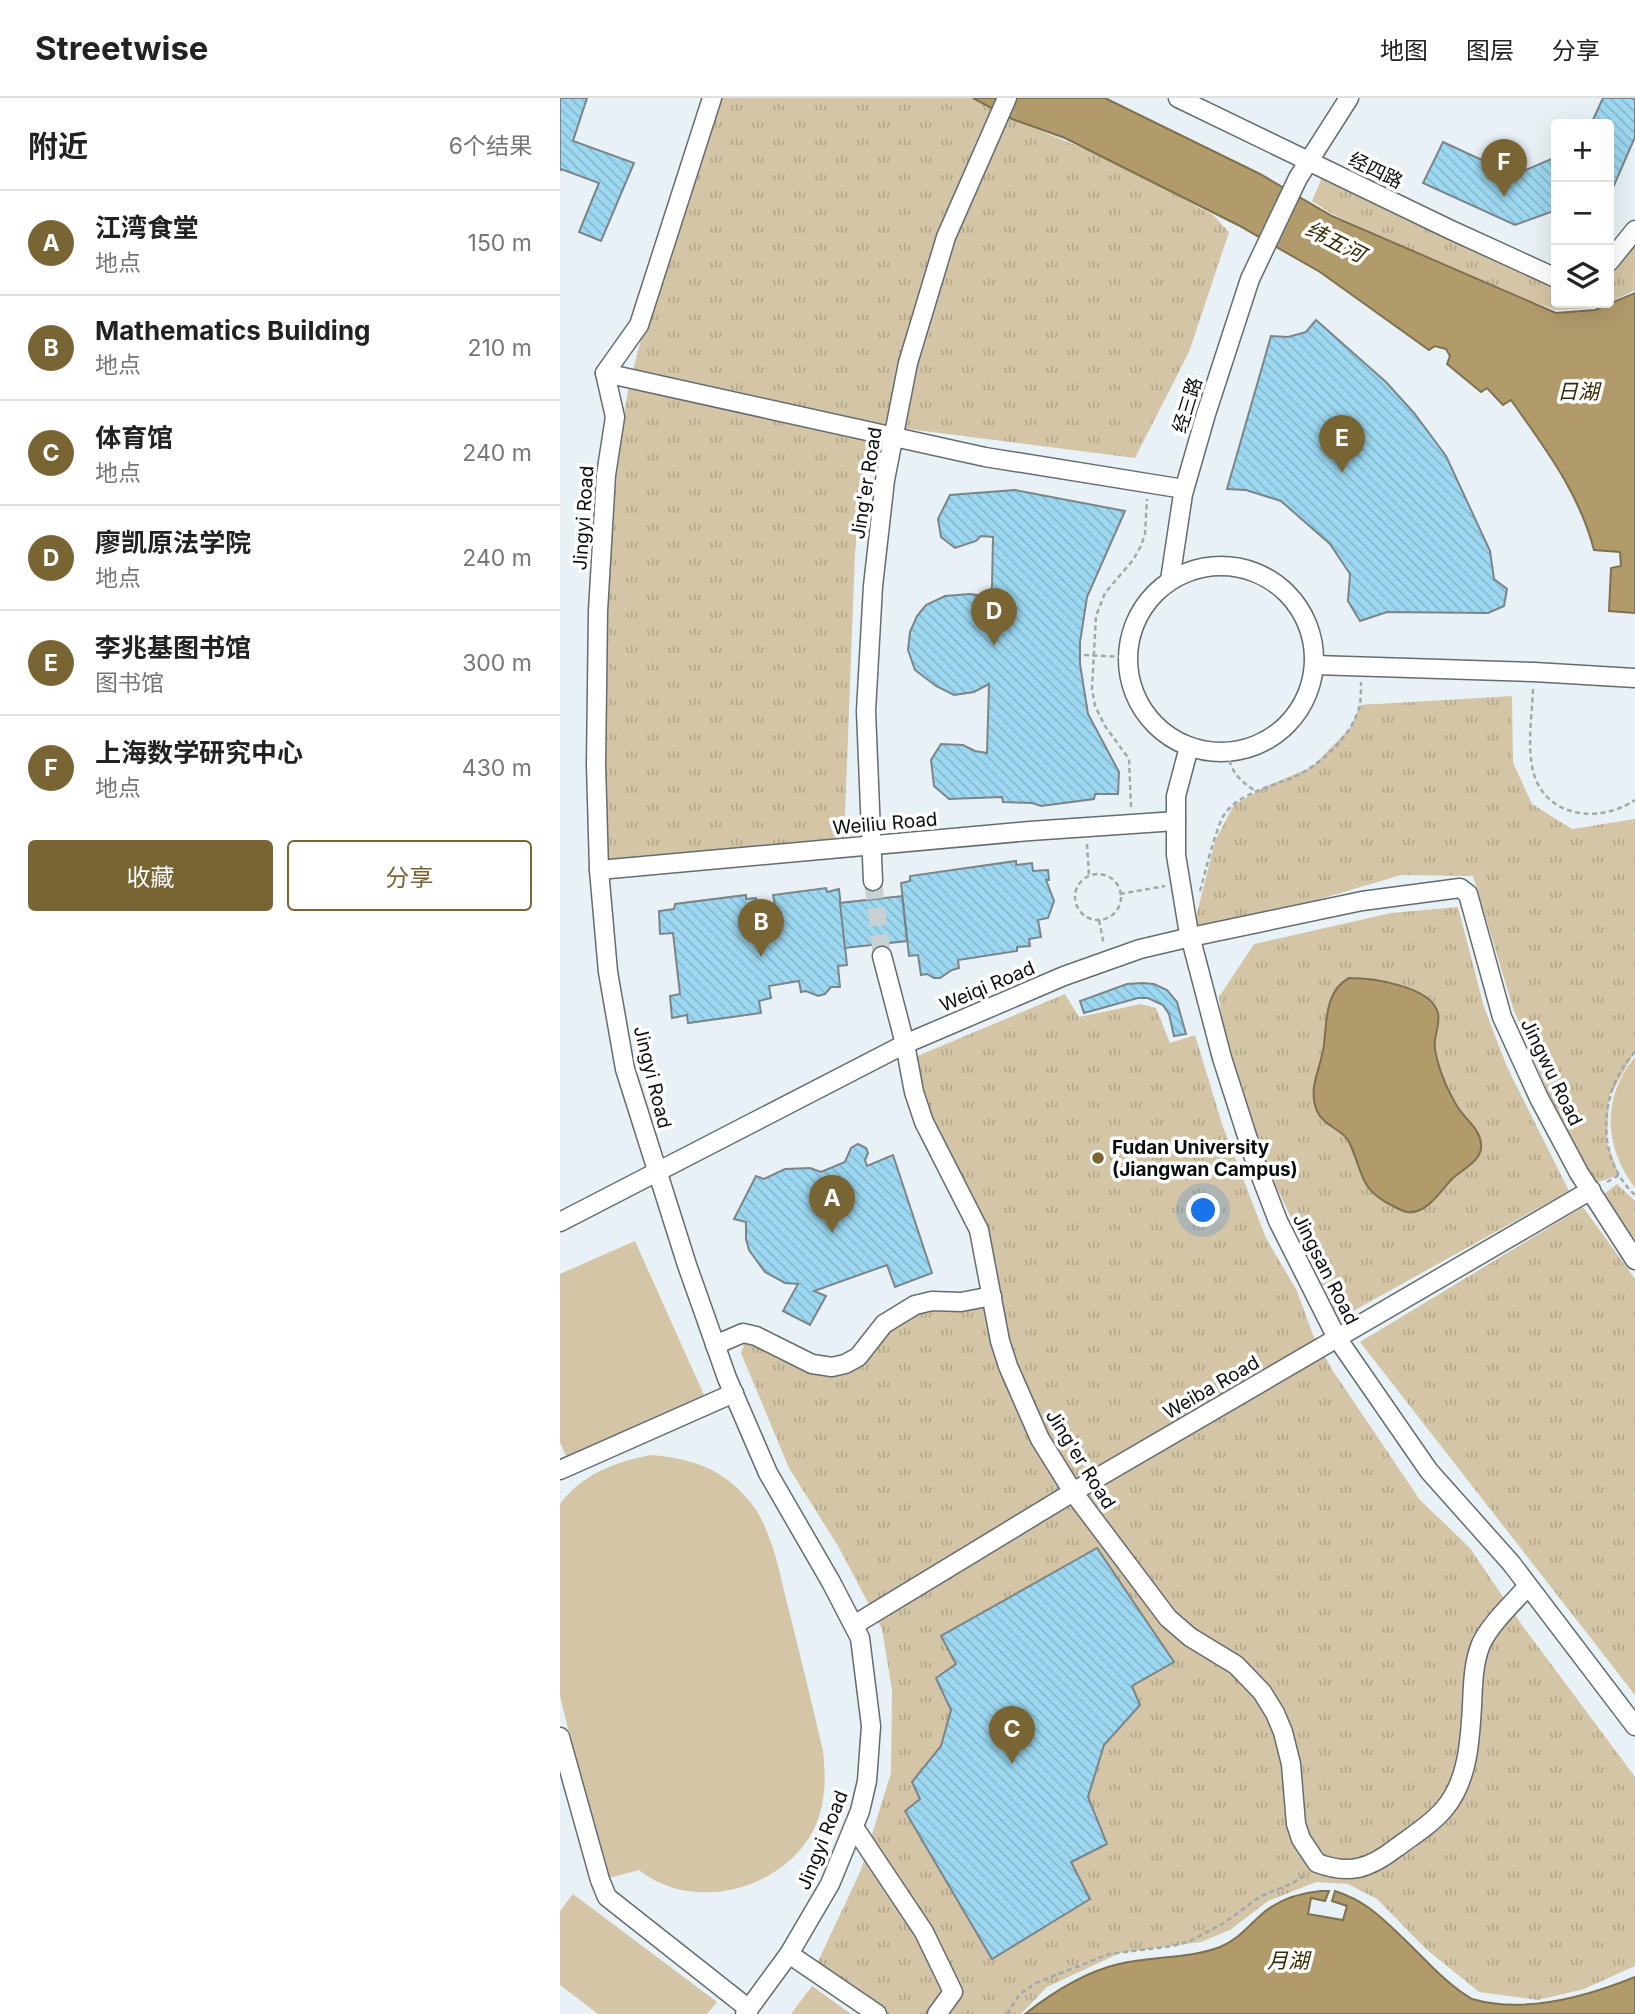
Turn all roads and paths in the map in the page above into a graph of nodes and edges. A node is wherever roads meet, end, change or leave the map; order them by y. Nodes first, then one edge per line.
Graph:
1 (712, 98) edge
2 (1178, 98) edge
3 (1349, 98) edge
4 (1004, 104) edge
5 (1308, 160) junction
6 (1635, 230) edge
7 (1614, 256) edge
8 (1551, 276) edge
9 (605, 373) junction
10 (893, 437) junction
11 (1148, 483) junction
12 (1184, 489) junction
13 (1170, 580) junction
14 (1084, 655) dead end
15 (1095, 656) junction
16 (1128, 657) junction
17 (1315, 665) junction
18 (1362, 666) junction
19 (1534, 672) junction
20 (1635, 678) edge
21 (1189, 747) junction
22 (1228, 752) junction
23 (1256, 792) junction
24 (1635, 800) edge
25 (1176, 821) junction
26 (1131, 824) junction
27 (1086, 827) junction
28 (873, 845) junction
29 (599, 870) junction
30 (1089, 876) junction
31 (873, 881) tunnel mouth
32 (1181, 883) junction
33 (1465, 890) joint
34 (1200, 891) dead end
35 (1120, 894) junction
36 (1099, 920) junction
37 (1191, 937) junction
38 (882, 956) tunnel mouth
39 (1107, 961) junction
40 (905, 1044) junction
41 (1635, 1052) edge
42 (657, 1173) junction
43 (1591, 1190) junction
44 (1635, 1195) edge
45 (560, 1222) edge
46 (1635, 1260) edge
47 (992, 1296) junction
48 (1337, 1338) junction
49 (715, 1345) junction
50 (734, 1393) junction
51 (560, 1470) edge
52 (1073, 1492) junction
53 (1528, 1586) junction
54 (854, 1625) junction
55 (1635, 1726) edge
56 (560, 1737) edge
57 (853, 1827) junction
58 (1317, 1863) junction
59 (789, 1954) junction
60 (747, 2011) edge
61 (877, 2014) edge
62 (937, 2014) edge
63 (1007, 2014) edge

1 - 9 lane
2 - 5 lane, 经四路
3 - 5 lane
4 - 10 lane, Jing'er Road
5 - 8 lane, 经四路
5 - 12 lane, 经三路
6 - 7 lane
9 - 10 lane
9 - 29 lane, Jingyi Road
10 - 11 lane
10 - 28 lane, Jing'er Road
11 - 12 lane
11 - 15 path
12 - 13 lane, 经三路
13 - 16 lane
13 - 17 lane
14 - 15 path
15 - 16 path
15 - 26 path
16 - 21 lane
17 - 18 lane
17 - 22 lane
18 - 19 lane
18 - 23 path
19 - 20 lane
19 - 24 path
21 - 22 lane
21 - 25 lane, Jingsan Road
22 - 23 path
23 - 34 path
25 - 26 lane, Weiliu Road
25 - 32 lane, Jingsan Road
26 - 27 lane, Weiliu Road
27 - 28 lane, Weiliu Road
27 - 30 path
28 - 29 lane, Weiliu Road
28 - 31 lane, Jing'er Road
29 - 42 lane, Jingyi Road
30 - 35 path
30 - 36 path
32 - 35 path
32 - 37 lane, Jingsan Road
33 - 37 lane, Weiqi Road
33 - 43 lane, Jingwu Road
35 - 36 path
36 - 39 path
37 - 39 lane, Weiqi Road
37 - 48 lane, Jingsan Road
38 - 40 lane, Jing'er Road
39 - 40 lane, Weiqi Road
40 - 42 lane, Weiqi Road
40 - 47 lane, Jing'er Road
41 - 44 path
42 - 45 lane, Weiqi Road
42 - 49 lane, Jingyi Road
43 - 46 lane, Jingwu Road
43 - 48 lane, Weiba Road
47 - 49 lane
47 - 52 lane, Jing'er Road
48 - 52 lane, Weiba Road
48 - 53 lane, Jingsan Road
49 - 50 lane, Jingyi Road
50 - 51 lane
50 - 54 lane, Jingyi Road
52 - 54 lane, Weiba Road
52 - 58 lane, Jing'er Road
53 - 55 lane, Jingsan Road
53 - 58 lane
54 - 57 lane, Jingyi Road
56 - 60 lane
57 - 59 lane, Jingyi Road
57 - 62 lane
58 - 63 path
59 - 60 lane, Jingyi Road
59 - 61 lane

